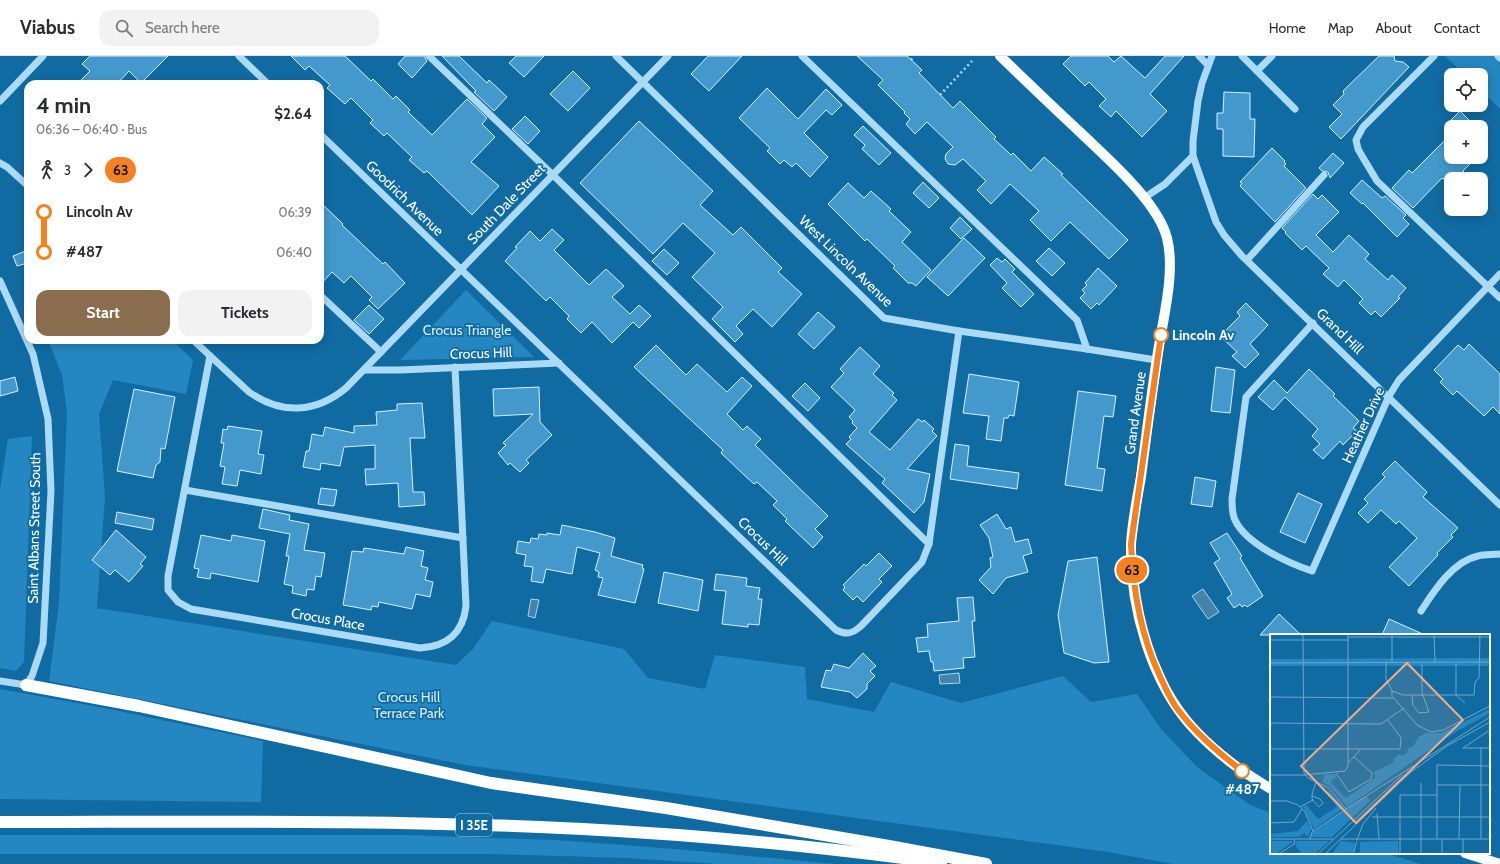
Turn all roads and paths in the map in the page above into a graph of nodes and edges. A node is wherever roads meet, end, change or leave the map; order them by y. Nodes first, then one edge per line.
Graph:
1 (43, 56) edge
2 (239, 56) edge
3 (429, 56) edge
4 (616, 56) edge
5 (668, 56) edge
6 (802, 56) edge
7 (914, 56) edge
8 (1000, 56) edge
9 (1199, 56) edge
10 (1212, 56) edge
11 (1242, 56) edge
12 (1272, 56) edge
13 (1434, 56) edge
14 (911, 60) dead end
15 (972, 61) dead end
16 (1208, 65) junction
17 (1257, 71) junction
18 (264, 80) edge
19 (643, 82) junction
20 (940, 94) dead end
21 (0, 101) edge
22 (1295, 109) dead end
23 (324, 138) edge
24 (1193, 156) junction
25 (0, 163) edge
26 (553, 175) junction
27 (1324, 175) dead end
28 (24, 182) edge
29 (1144, 198) junction
30 (1247, 260) junction
31 (460, 270) junction
32 (1500, 274) edge
33 (0, 281) edge
34 (1488, 287) junction
35 (1500, 298) edge
36 (324, 299) edge
37 (1313, 323) junction
38 (959, 331) junction
39 (24, 334) edge
40 (28, 344) edge
41 (197, 344) edge
42 (1087, 349) junction
43 (381, 352) junction
44 (210, 356) junction
45 (1156, 360) junction
46 (559, 363) junction
47 (455, 367) junction
48 (364, 370) junction
49 (1389, 396) junction
50 (185, 490) junction
51 (1500, 505) edge
52 (463, 538) junction
53 (929, 544) junction
54 (1500, 554) edge
55 (1422, 611) dead end
56 (0, 681) edge
57 (26, 685) junction
58 (1270, 787) edge
59 (0, 822) edge
60 (1468, 854) edge
61 (946, 864) edge
62 (986, 864) edge
63 (1500, 864) edge

1 - 21 street
2 - 18 street
3 - 26 street
4 - 19 street, West Lincoln Avenue
5 - 19 street, South Dale Street
6 - 42 street
7 - 14 path
8 - 29 main road, Grand Avenue
9 - 16 street
10 - 16 street
11 - 17 street
12 - 17 street
13 - 34 street
15 - 20 path
16 - 24 street
17 - 22 street
19 - 26 street, South Dale Street
19 - 38 street, West Lincoln Avenue
23 - 31 street, Goodrich Avenue
24 - 29 street
24 - 30 street, Grand Hill
25 - 28 street
26 - 31 street, South Dale Street
26 - 53 street
27 - 30 street
29 - 45 main road, Grand Avenue
30 - 37 street, Grand Hill
31 - 43 street, South Dale Street
31 - 46 street, Goodrich Avenue
32 - 34 street, Heather Drive
33 - 39 street, Saint Albans Street South
34 - 35 street
34 - 49 street, Heather Drive
36 - 43 street
37 - 49 street, Grand Hill
37 - 49 street, Heather Drive
38 - 42 street, West Lincoln Avenue
38 - 53 street, Crocus Hill
40 - 57 street, Saint Albans Street South
41 - 44 street, South Dale Street
42 - 45 street, West Lincoln Avenue
43 - 48 street, South Dale Street
44 - 48 street, South Dale Street
44 - 50 street, Crocus Place
45 - 58 main road, Grand Avenue
46 - 47 street, Crocus Hill
46 - 53 street, Crocus Hill
47 - 48 street, Crocus Hill
47 - 52 street, Crocus Place
49 - 51 street, Grand Hill
50 - 52 street
50 - 52 street, Crocus Place
54 - 55 street
56 - 57 street
57 - 62 highway
59 - 61 highway, I 35E
60 - 63 main road

